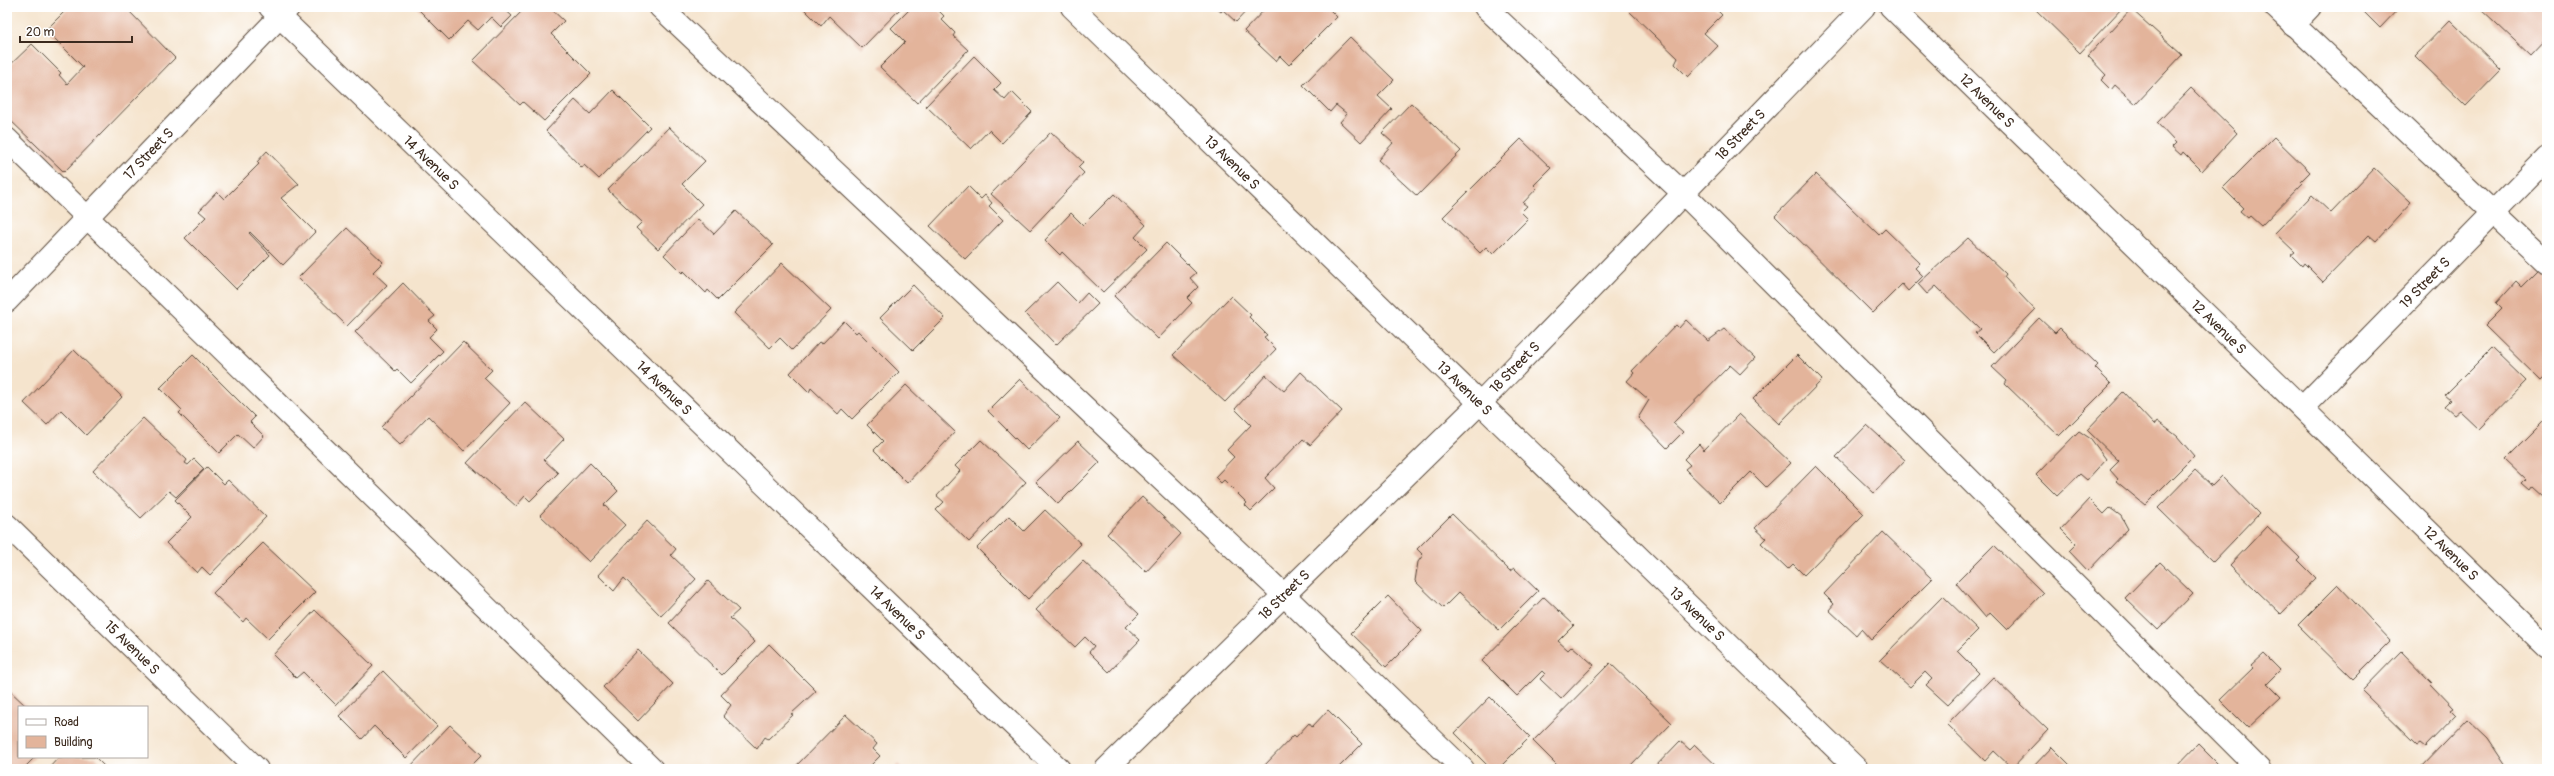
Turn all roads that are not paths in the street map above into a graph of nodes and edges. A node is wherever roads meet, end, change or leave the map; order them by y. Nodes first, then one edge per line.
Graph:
1 (660, 7) edge
2 (1072, 7) edge
3 (1485, 7) edge
4 (1864, 7) edge
5 (2275, 7) edge
6 (2310, 7) edge
7 (280, 10) edge
8 (1904, 11) edge
9 (2293, 25) junction
10 (7, 139) edge
11 (2547, 158) edge
12 (1683, 193) junction
13 (2492, 213) junction
14 (88, 217) junction
15 (2547, 263) edge
16 (7, 301) edge
17 (1479, 404) junction
18 (2303, 407) junction
19 (7, 525) edge
20 (1284, 595) junction
21 (2547, 647) edge
22 (257, 769) edge
23 (652, 769) edge
24 (1059, 769) edge
25 (1106, 769) edge
26 (1463, 769) edge
27 (1857, 769) edge
28 (2260, 769) edge

1 - 20 street
2 - 17 street, 13 Avenue S
3 - 12 street
4 - 12 street, 18 Street S
5 - 9 street
6 - 9 street
7 - 14 street, 17 Street S
7 - 24 street, 14 Avenue S
8 - 18 street, 12 Avenue S
9 - 13 street
10 - 14 street
11 - 13 street, 19 Street S
12 - 17 street, 18 Street S
12 - 28 street
13 - 15 street
13 - 18 street, 19 Street S
14 - 16 street, 17 Street S
14 - 23 street
17 - 20 street, 18 Street S
17 - 27 street, 13 Avenue S
18 - 21 street, 12 Avenue S
19 - 22 street, 15 Avenue S
20 - 25 street, 18 Street S
20 - 26 street

